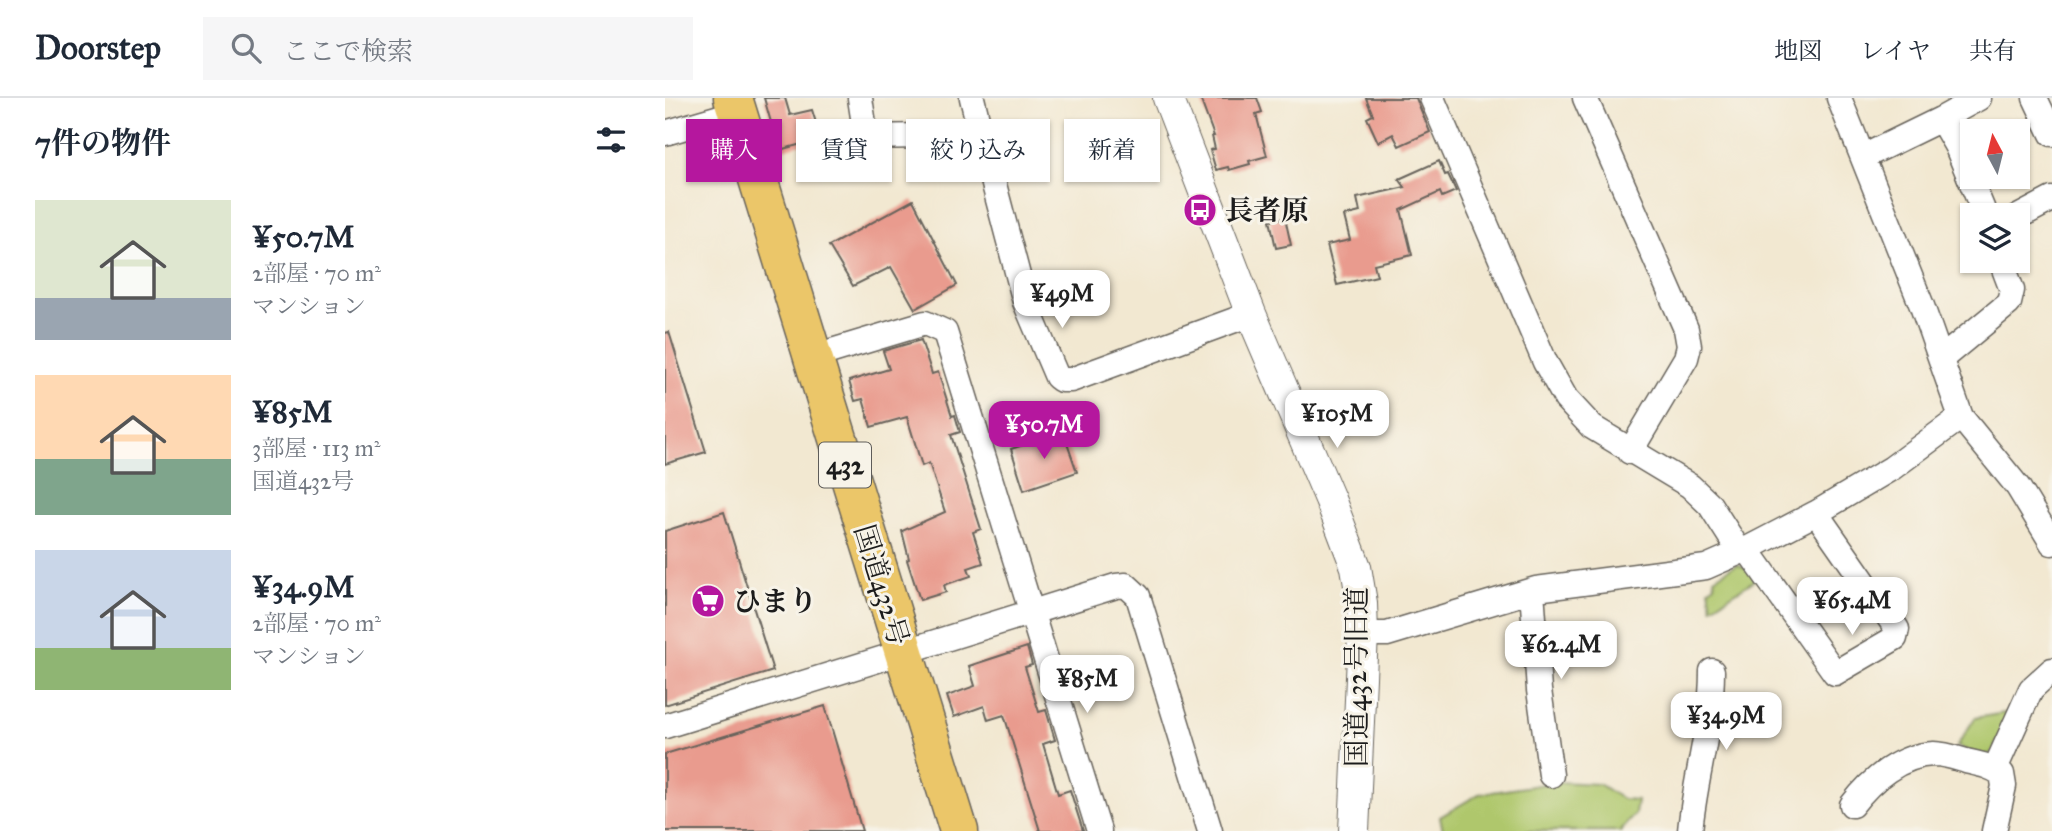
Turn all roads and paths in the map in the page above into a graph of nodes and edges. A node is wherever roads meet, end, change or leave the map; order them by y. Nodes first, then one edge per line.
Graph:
1 (860, 98) edge
2 (972, 98) edge
3 (1168, 98) edge
4 (1432, 98) edge
5 (1585, 98) edge
6 (1839, 98) edge
7 (1979, 98) edge
8 (2035, 98) edge
9 (735, 105) edge
10 (977, 119) edge
11 (1941, 119) junction
12 (665, 133) edge
13 (2052, 135) edge
14 (906, 136) edge
15 (1863, 157) junction
16 (993, 182) edge
17 (2052, 199) edge
18 (1980, 203) edge
19 (2030, 211) edge
20 (2005, 273) edge
21 (1251, 314) junction
22 (812, 357) junction
23 (1941, 359) junction
24 (1961, 417) junction
25 (1630, 452) junction
26 (1816, 513) junction
27 (2052, 543) edge
28 (1743, 550) junction
29 (1532, 590) junction
30 (1031, 612) junction
31 (1363, 635) junction
32 (903, 652) junction
33 (2052, 670) edge
34 (1712, 671) dead end
35 (665, 726) edge
36 (1995, 769) junction
37 (1551, 775) dead end
38 (1852, 805) dead end
39 (959, 831) edge
40 (1099, 831) edge
41 (1210, 831) edge
42 (1354, 831) edge
43 (1690, 831) edge
44 (1994, 831) edge

1 - 14 street
2 - 10 street
3 - 21 street, 国道432号旧道
4 - 25 street
5 - 25 street
6 - 15 street
7 - 11 street
8 - 13 street
9 - 12 street
9 - 22 highway, 国道432号 / 432
11 - 15 street
11 - 18 street
15 - 23 street
16 - 21 street
17 - 19 street
20 - 23 street
21 - 31 street, 国道432号旧道
22 - 30 street
22 - 32 highway, 国道432号 / 432
23 - 24 street
24 - 26 street
24 - 27 street
25 - 28 street
26 - 28 street
26 - 28 street
28 - 29 street
29 - 31 street
29 - 37 street
30 - 32 street
30 - 40 street
30 - 41 street
31 - 42 street, 国道432号旧道
32 - 35 street
32 - 39 highway, 国道432号 / 432
33 - 36 street
34 - 43 street
36 - 38 street
36 - 44 street

